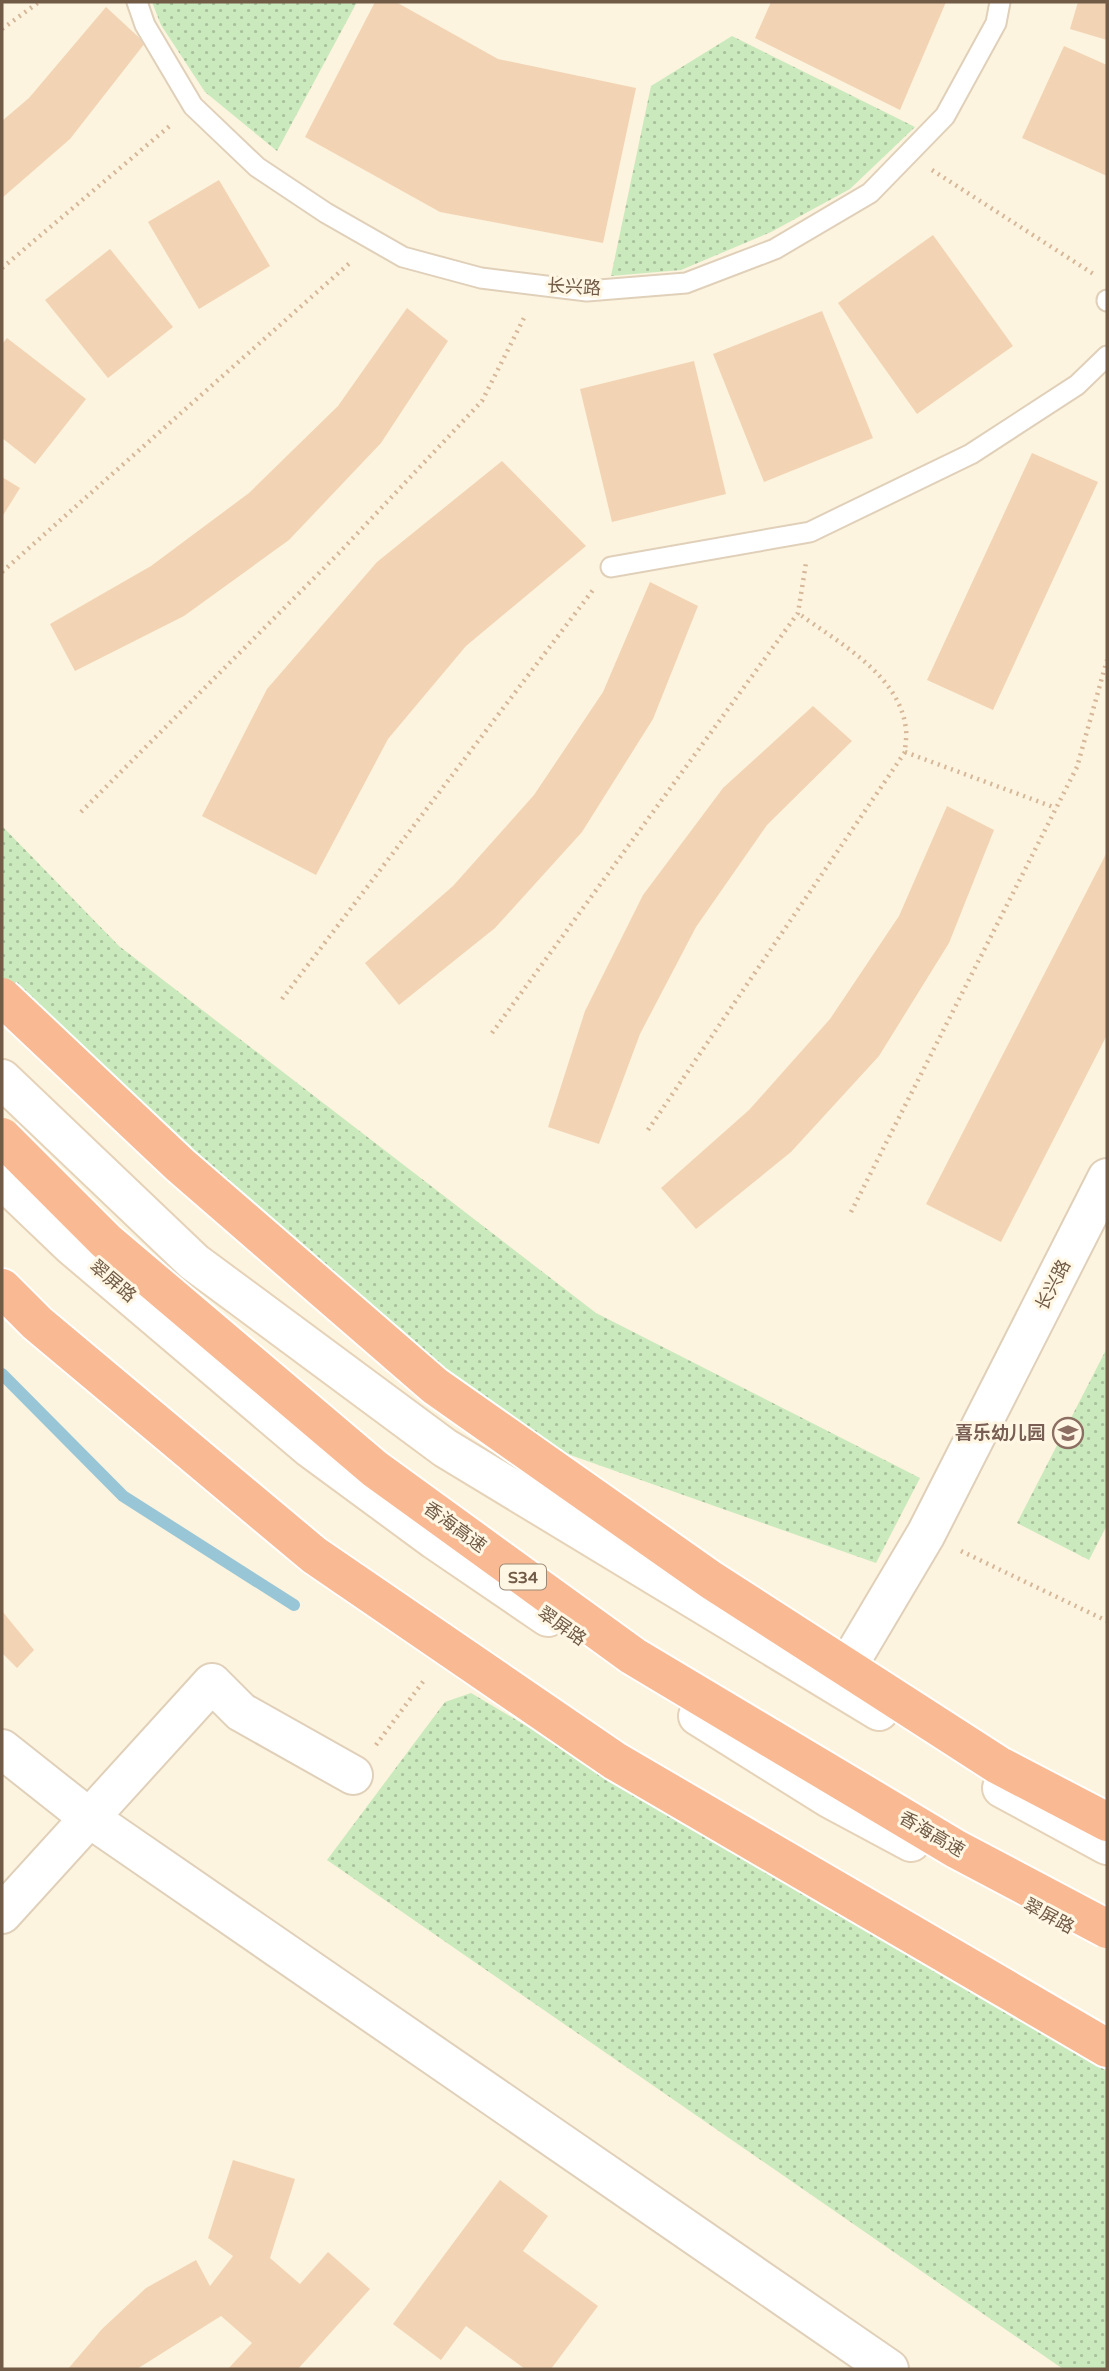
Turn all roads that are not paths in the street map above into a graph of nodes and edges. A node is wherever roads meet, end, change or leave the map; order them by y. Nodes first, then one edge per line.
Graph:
1 (137, 2) edge
2 (1000, 2) edge
3 (1107, 356) edge
4 (611, 567) road end
5 (2, 997) edge
6 (2, 1079) edge
7 (2, 1137) edge
8 (1107, 1178) edge
9 (2, 1179) edge
10 (2, 1287) edge
11 (837, 1684) junction
12 (2, 1749) edge
13 (354, 1775) road end
14 (88, 1817) junction
15 (1107, 1822) edge
16 (1107, 1845) edge
17 (2, 1914) edge
18 (1107, 1929) edge
19 (1107, 1947) edge
20 (1107, 2048) edge
21 (889, 2369) edge

1 - 2 lane, 长兴路
3 - 4 lane
5 - 15 highway, bridge
6 - 11 main road
7 - 18 highway, 香海高速 / S34, bridge
8 - 11 main road, 长兴路
9 - 19 main road, 翠屏路
10 - 20 highway
11 - 16 main road
12 - 14 main road
13 - 14 main road
14 - 17 main road
14 - 21 main road

